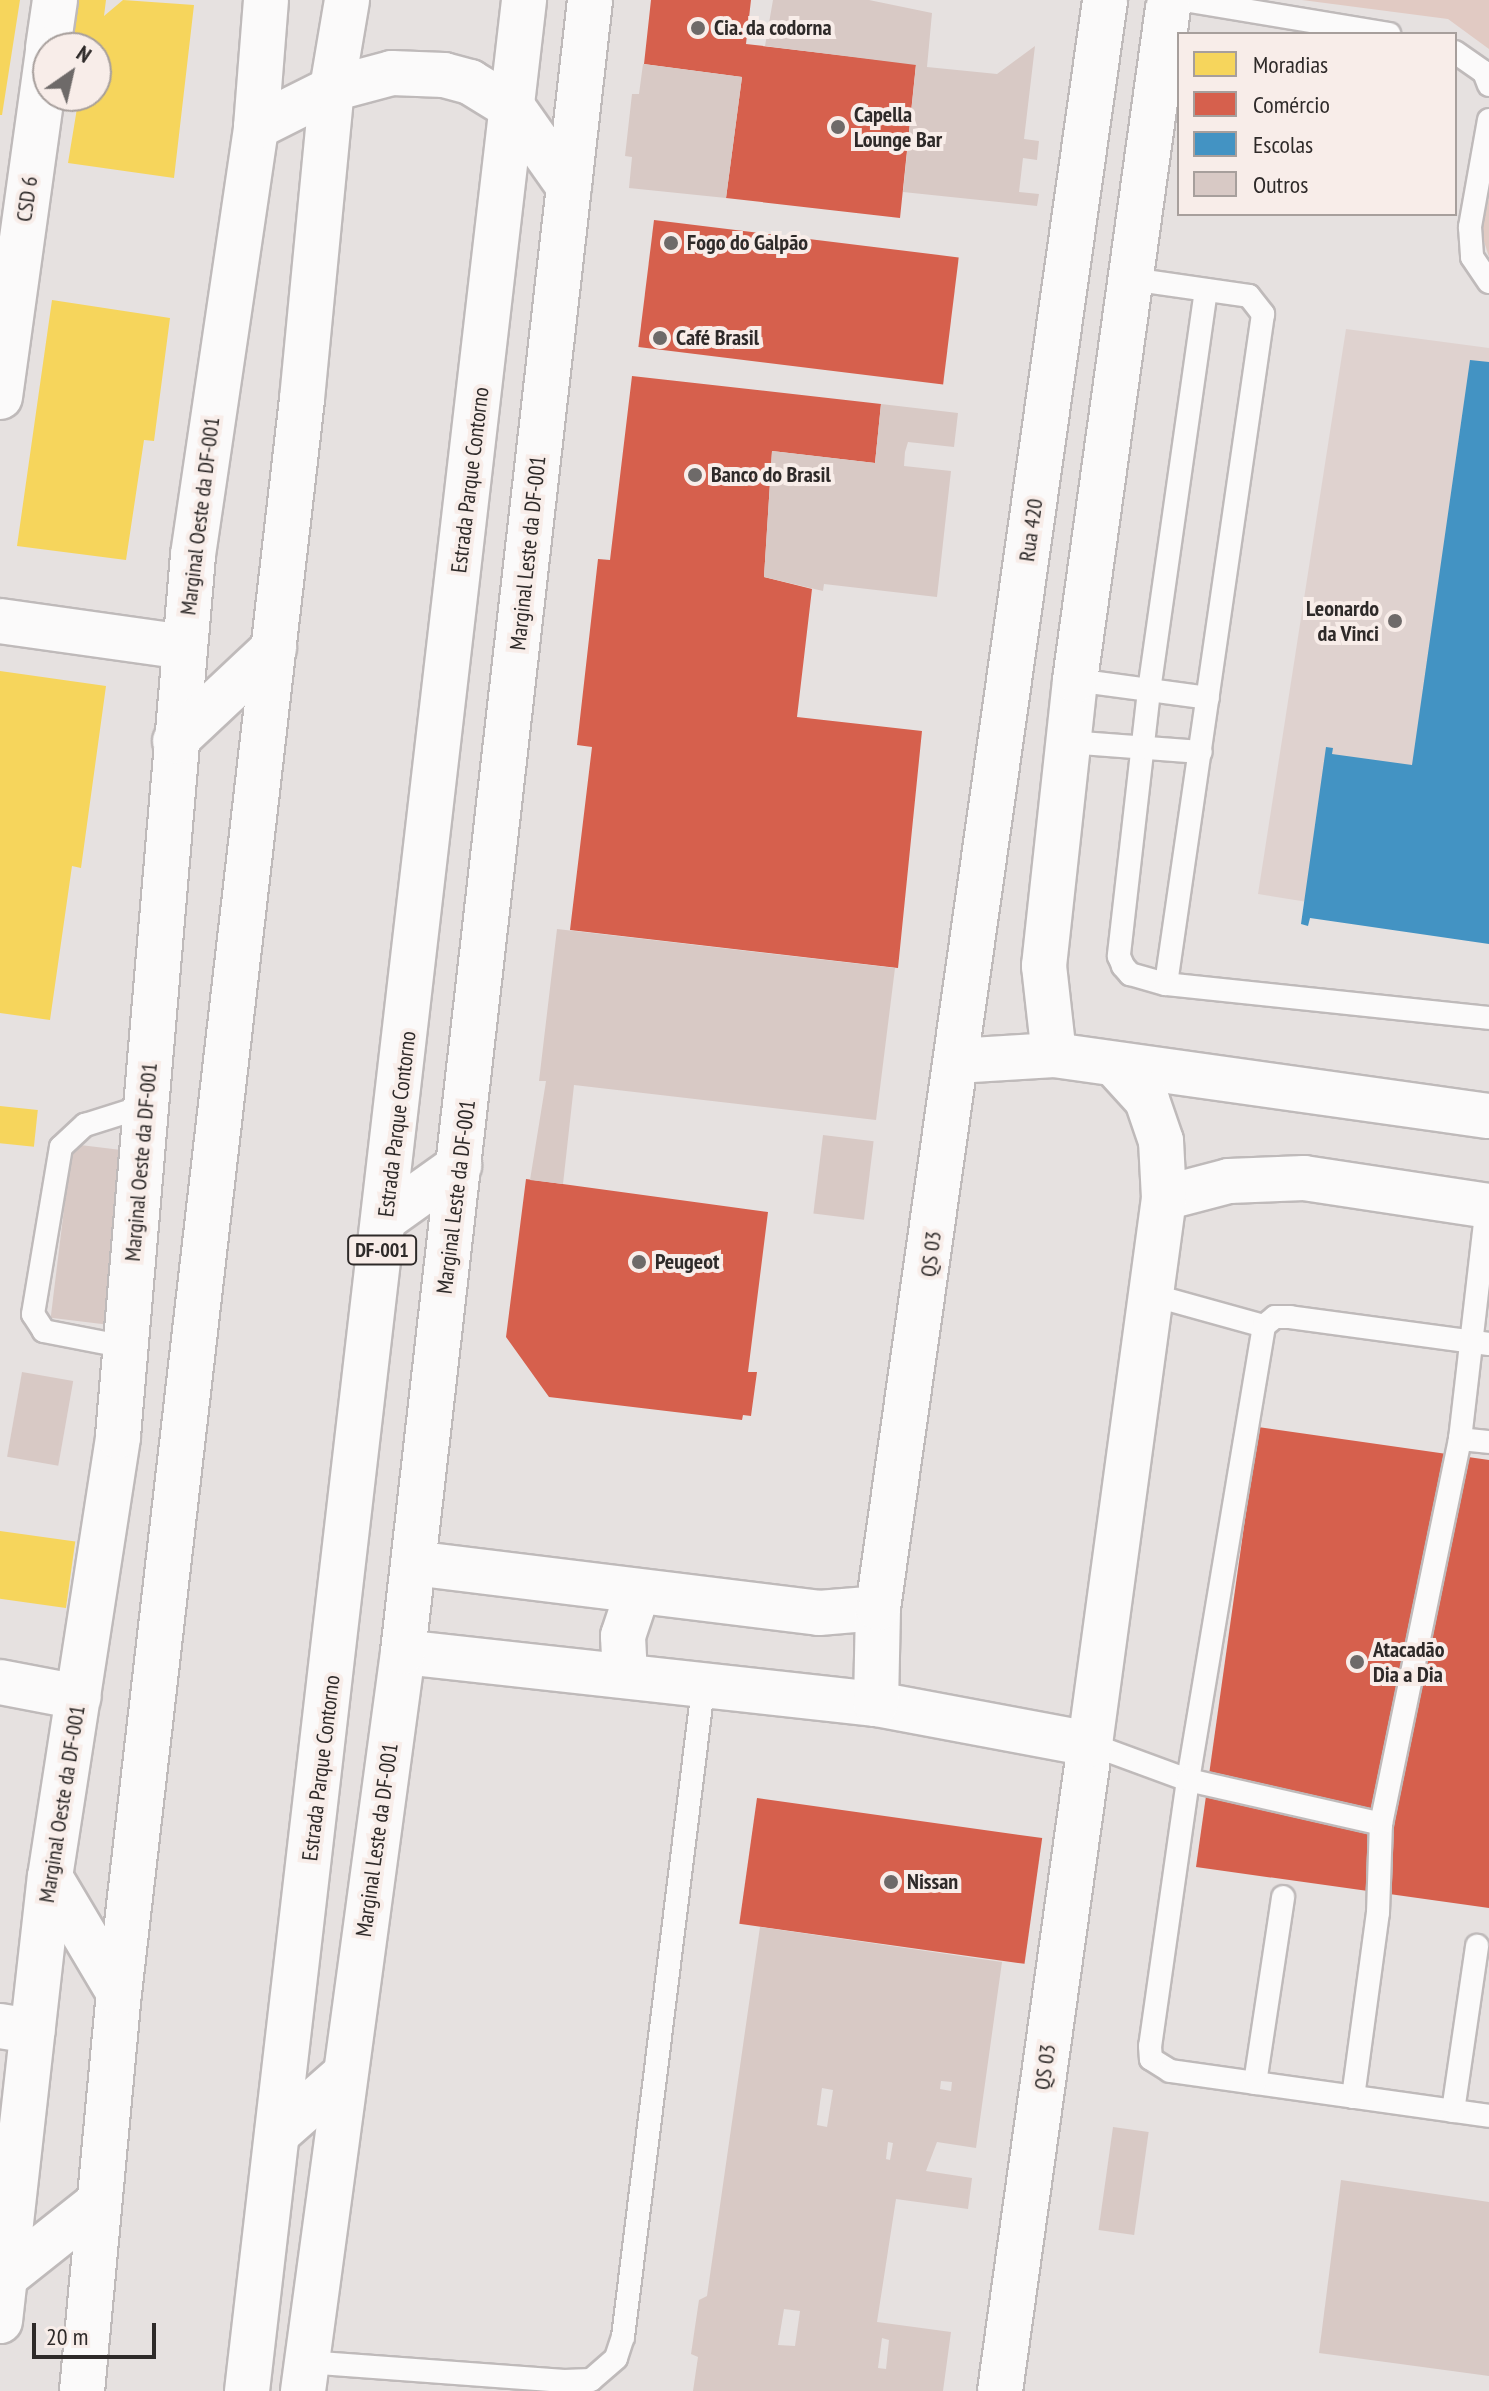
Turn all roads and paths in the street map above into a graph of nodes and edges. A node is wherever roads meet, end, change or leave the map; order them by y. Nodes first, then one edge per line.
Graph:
1 (55, 0) edge
2 (266, 0) edge
3 (347, 0) edge
4 (524, 0) edge
5 (590, 0) edge
6 (1105, 0) edge
7 (1115, 0) edge
8 (1183, 3) edge
9 (50, 32) edge
10 (1178, 32) edge
11 (1376, 32) edge
12 (1177, 35) edge
13 (1457, 53) edge
14 (1489, 85) edge
15 (332, 89) junction
16 (514, 109) junction
17 (39, 112) edge
18 (1489, 120) edge
19 (256, 127) junction
20 (569, 187) junction
21 (1131, 279) junction
22 (1489, 282) edge
23 (1206, 290) junction
24 (0, 397) edge
25 (0, 621) edge
26 (184, 647) junction
27 (274, 648) junction
28 (1075, 680) junction
29 (1149, 691) junction
30 (1208, 698) junction
31 (175, 741) junction
32 (1068, 742) junction
33 (1144, 746) junction
34 (1201, 752) junction
35 (1166, 984) junction
36 (1489, 1018) edge
37 (1054, 1055) junction
38 (956, 1061) junction
39 (1117, 1067) junction
40 (145, 1106) junction
41 (1489, 1116) edge
42 (459, 1166) junction
43 (1164, 1198) junction
44 (1488, 1205) edge
45 (386, 1218) junction
46 (1152, 1295) junction
47 (1264, 1326) junction
48 (1479, 1342) edge
49 (126, 1347) junction
50 (1460, 1439) junction
51 (1489, 1442) edge
52 (413, 1563) junction
53 (637, 1594) junction
54 (878, 1608) junction
55 (403, 1652) junction
56 (625, 1675) junction
57 (0, 1682) edge
58 (703, 1688) junction
59 (79, 1697) junction
60 (876, 1704) junction
61 (1090, 1744) junction
62 (1188, 1780) junction
63 (1381, 1824) junction
64 (50, 1877) junction
65 (1283, 1897) dead end
66 (1477, 1946) dead end
67 (119, 1993) junction
68 (16, 2028) edge
69 (344, 2075) junction
70 (1255, 2083) junction
71 (1353, 2097) junction
72 (1453, 2111) junction
73 (1489, 2116) edge
74 (277, 2134) junction
75 (98, 2203) junction
76 (5, 2277) junction
77 (0, 2321) edge
78 (304, 2376) edge
79 (82, 2391) edge
80 (247, 2391) edge
81 (1000, 2391) edge

1 - 9 main road, CSD 6
2 - 19 main road, Marginal Oeste da DF-001
3 - 15 main road
4 - 16 main road, Estrada Parque Contorno / DF-001
5 - 20 main road, Marginal Leste da DF-001
6 - 38 main road, Rua 420
7 - 8 main road
8 - 10 main road
8 - 11 lane
12 - 21 main road
13 - 14 lane
15 - 16 main road
15 - 19 main road
15 - 27 main road
16 - 20 main road
16 - 45 main road, Estrada Parque Contorno / DF-001
17 - 24 main road, CSD 6
18 - 22 lane
19 - 26 main road, Marginal Oeste da DF-001
20 - 42 main road, Marginal Leste da DF-001
21 - 23 lane
21 - 28 main road
23 - 29 lane
23 - 30 lane
25 - 26 main road
26 - 31 main road, Marginal Oeste da DF-001
27 - 31 main road
27 - 67 main road
28 - 29 lane
28 - 32 main road
29 - 30 lane
29 - 33 lane
30 - 34 lane
31 - 40 main road, Marginal Oeste da DF-001
32 - 33 lane
32 - 37 main road
33 - 34 lane
33 - 35 lane
34 - 35 lane
35 - 36 lane
37 - 38 main road
37 - 39 main road
38 - 54 main road, QS 03
39 - 41 main road
39 - 43 main road, QS 03
40 - 49 main road, Marginal Oeste da DF-001
40 - 49 lane
42 - 45 main road
42 - 52 main road, Marginal Leste da DF-001
43 - 44 main road
43 - 46 main road, QS 03
44 - 48 lane
45 - 74 main road, Estrada Parque Contorno / DF-001
46 - 47 lane
46 - 61 main road, QS 03
47 - 48 lane
47 - 62 lane
48 - 50 lane
49 - 59 main road, Marginal Oeste da DF-001
50 - 51 lane
50 - 63 lane
52 - 53 main road
52 - 55 main road, Marginal Leste da DF-001
53 - 54 main road
53 - 56 main road
54 - 60 main road, QS 03
55 - 56 main road
55 - 69 main road, Marginal Leste da DF-001
56 - 58 main road
57 - 59 main road
58 - 60 main road
58 - 78 lane
59 - 64 main road, Marginal Oeste da DF-001
60 - 61 main road
61 - 62 lane
61 - 81 main road, QS 03
62 - 63 lane
62 - 70 lane
63 - 71 lane
64 - 67 main road
64 - 68 main road, Marginal Oeste da DF-001
65 - 70 lane
66 - 72 lane
67 - 75 main road
68 - 76 main road, Marginal Oeste da DF-001
69 - 74 main road
69 - 78 main road, Marginal Leste da DF-001
70 - 71 lane
71 - 72 lane
72 - 73 lane
74 - 80 main road, Estrada Parque Contorno / DF-001
75 - 76 main road
75 - 79 main road
76 - 77 main road, Marginal Oeste da DF-001

